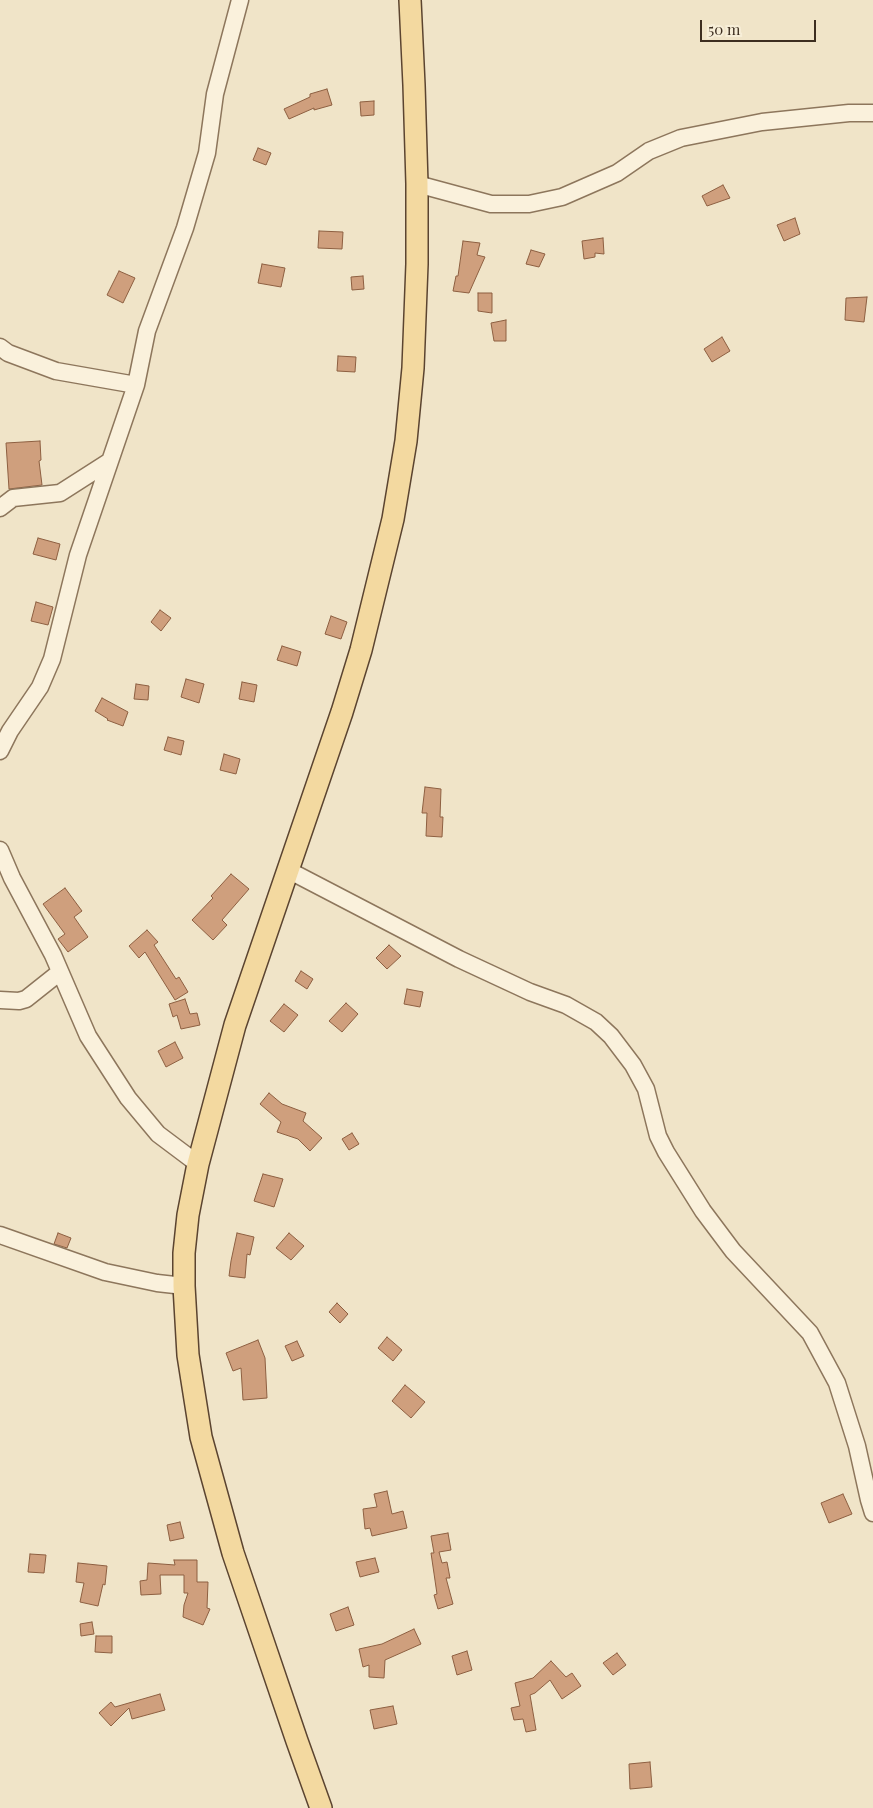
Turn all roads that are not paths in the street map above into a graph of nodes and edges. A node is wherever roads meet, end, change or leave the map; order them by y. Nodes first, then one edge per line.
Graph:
1 (240, 0) edge
2 (410, 0) edge
3 (873, 113) edge
4 (417, 184) junction
5 (0, 347) edge
6 (136, 385) junction
7 (110, 461) junction
8 (0, 508) edge
9 (0, 751) edge
10 (0, 850) edge
11 (288, 870) junction
12 (60, 972) junction
13 (0, 1000) edge
14 (198, 1164) junction
15 (0, 1235) edge
16 (184, 1286) junction
17 (873, 1513) edge
18 (321, 1808) edge

1 - 6 street
2 - 4 main road
3 - 4 street
4 - 11 main road
5 - 6 street
6 - 7 street
7 - 8 street
7 - 9 street
10 - 12 street
11 - 14 main road
11 - 17 street
12 - 13 street
12 - 14 street
14 - 16 main road
15 - 16 street
16 - 18 main road

